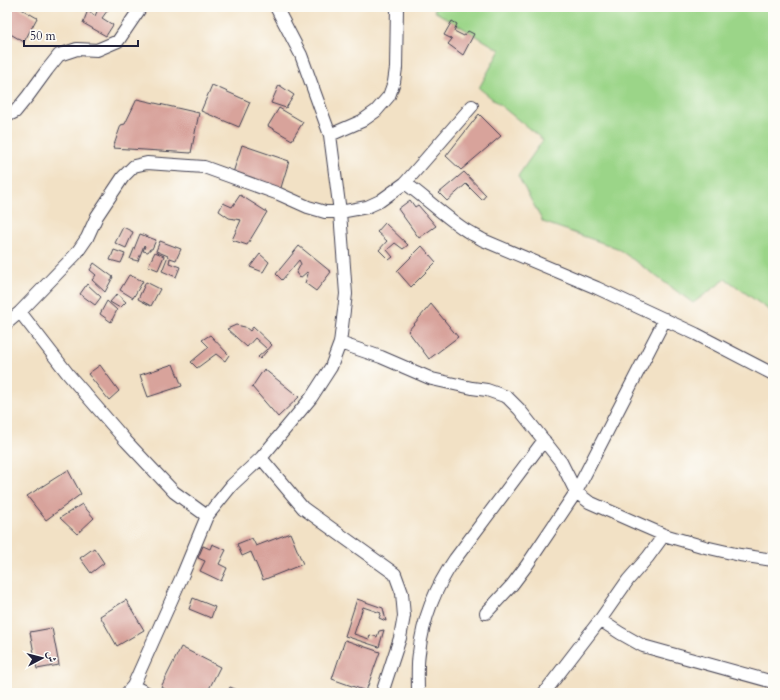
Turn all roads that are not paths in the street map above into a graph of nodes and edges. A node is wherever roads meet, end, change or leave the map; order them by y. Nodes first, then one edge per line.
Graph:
1 (142, 7) edge
2 (276, 7) edge
3 (398, 7) edge
4 (472, 106) dead end
5 (7, 116) edge
6 (330, 135) junction
7 (406, 183) junction
8 (340, 212) junction
9 (20, 312) junction
10 (665, 320) junction
11 (7, 323) edge
12 (340, 343) junction
13 (773, 374) edge
14 (544, 440) junction
15 (261, 458) junction
16 (576, 492) junction
17 (207, 516) junction
18 (664, 535) junction
19 (773, 560) edge
20 (486, 613) dead end
21 (600, 620) junction
22 (773, 682) edge
23 (130, 689) edge
24 (147, 693) edge
25 (382, 693) edge
26 (418, 693) edge
27 (544, 693) edge

1 - 5 street
2 - 6 street
3 - 6 street
4 - 7 street
6 - 8 street
7 - 8 street
7 - 10 street
8 - 9 street
8 - 12 street
9 - 11 street
9 - 17 street
10 - 13 street
10 - 16 street
12 - 14 street
12 - 15 street
14 - 16 street
14 - 26 street
15 - 17 street
15 - 25 street
16 - 18 street
16 - 20 street
17 - 23 street
18 - 19 street
18 - 21 street
21 - 22 street
21 - 27 street
23 - 24 street

